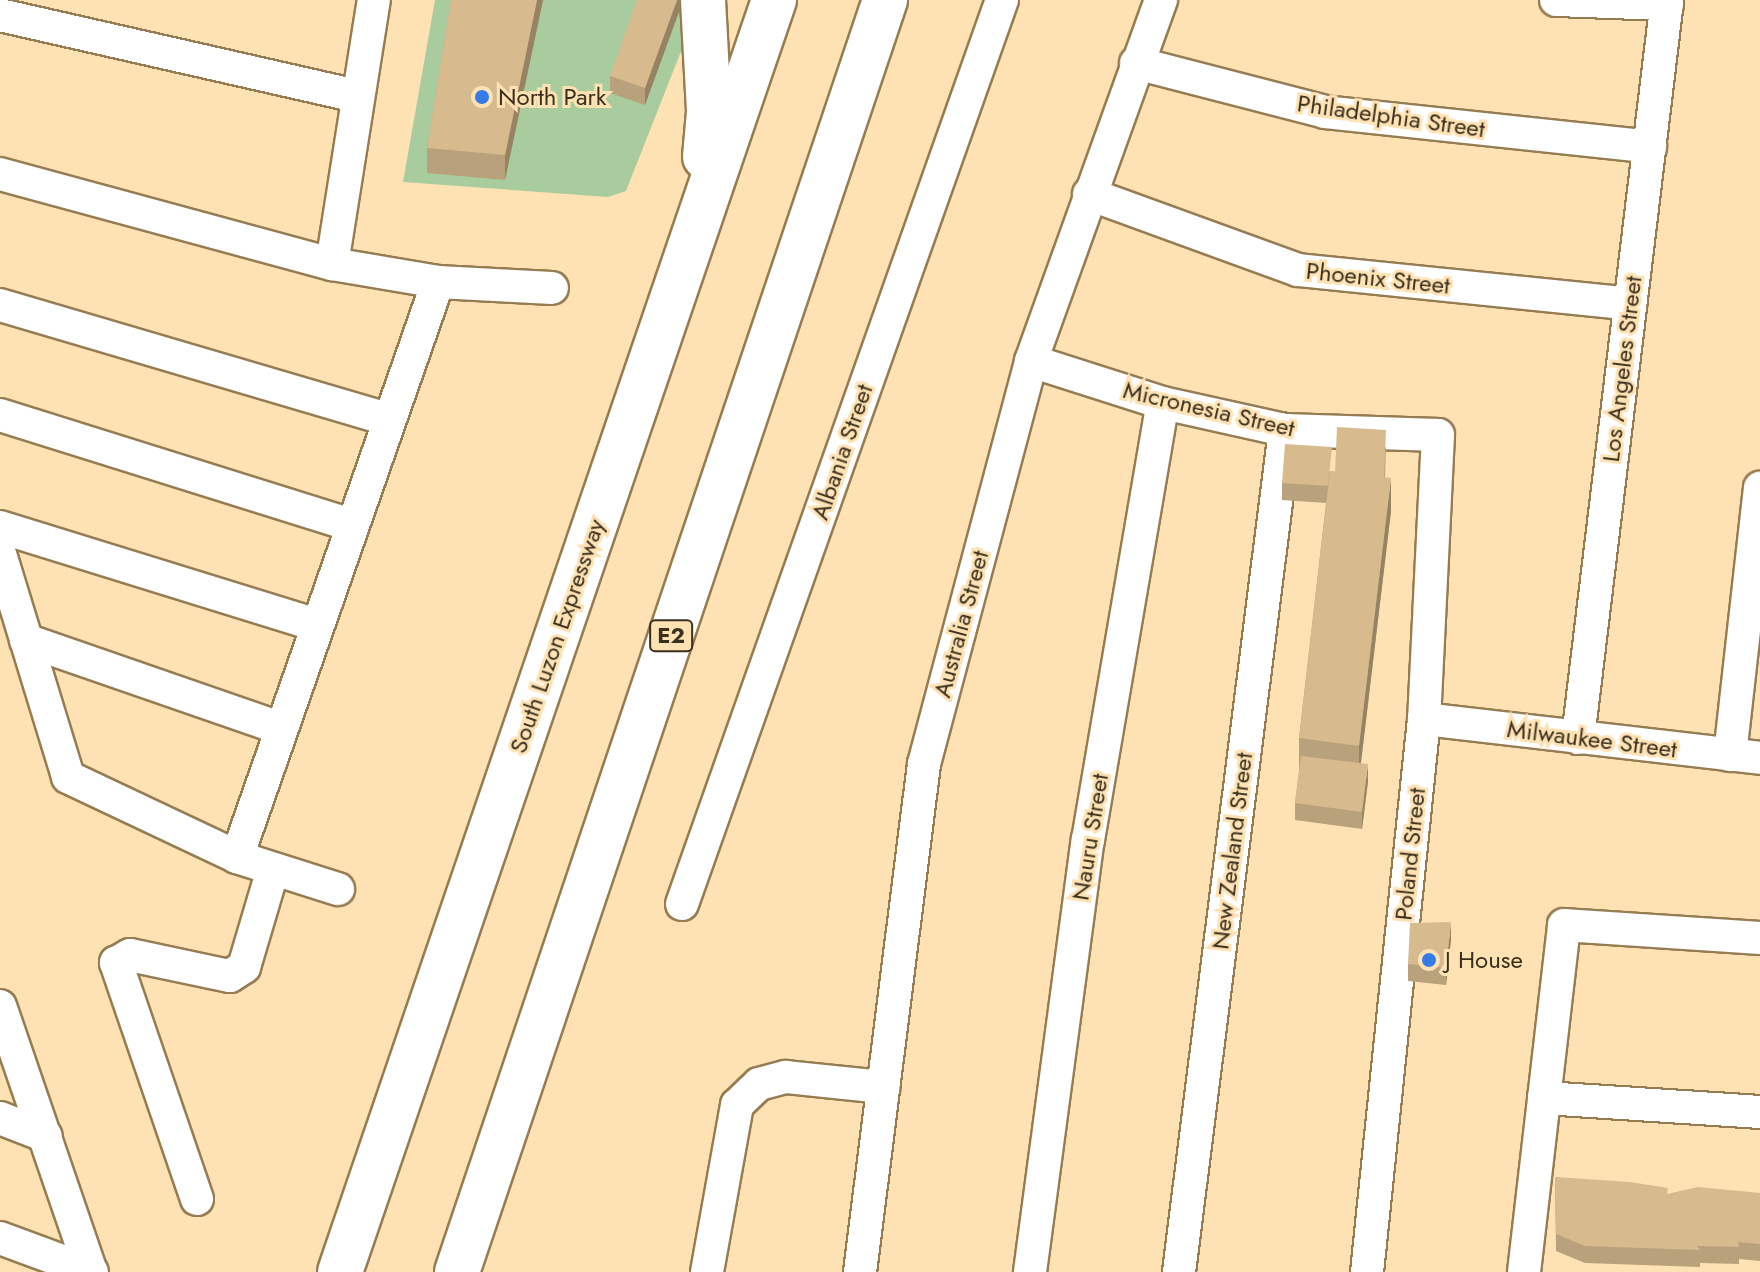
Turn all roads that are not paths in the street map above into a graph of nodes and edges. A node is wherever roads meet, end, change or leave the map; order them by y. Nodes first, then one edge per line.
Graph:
1 (374, 0) edge
2 (703, 0) edge
3 (774, 0) edge
4 (885, 0) edge
5 (1002, 0) edge
6 (1161, 0) edge
7 (1556, 0) edge
8 (1667, 2) edge
9 (0, 15) edge
10 (1136, 63) junction
11 (357, 96) junction
12 (1650, 147) junction
13 (0, 174) edge
14 (1089, 194) junction
15 (699, 221) junction
16 (332, 264) junction
17 (438, 282) junction
18 (552, 288) dead end
19 (1630, 304) junction
20 (0, 305) edge
21 (1031, 361) junction
22 (1163, 403) junction
23 (0, 415) edge
24 (388, 419) junction
25 (1285, 430) junction
26 (1438, 435) joint
27 (1760, 488) edge
28 (352, 525) junction
29 (0, 527) edge
30 (0, 554) edge
31 (316, 625) junction
32 (26, 640) junction
33 (1424, 719) junction
34 (280, 728) junction
35 (1578, 738) junction
36 (1745, 757) edge
37 (237, 857) junction
38 (273, 869) junction
39 (338, 889) dead end
40 (682, 904) dead end
41 (1760, 938) edge
42 (0, 1006) edge
43 (883, 1087) junction
44 (1544, 1098) junction
45 (1760, 1112) edge
46 (0, 1118) edge
47 (46, 1136) junction
48 (197, 1199) dead end
49 (0, 1238) edge
50 (92, 1272) edge
51 (340, 1272) edge
52 (457, 1272) edge
53 (707, 1272) edge
54 (860, 1272) edge
55 (1030, 1272) edge
56 (1179, 1272) edge
57 (1367, 1272) edge
58 (1524, 1272) edge
59 (1542, 1272) edge

1 - 11 street
2 - 15 highway
3 - 15 highway, South Luzon Expressway
4 - 52 highway, E2
5 - 40 street, Albania Street
6 - 10 street, Australia Street
7 - 8 street
8 - 12 street, Los Angeles Street
9 - 11 street
10 - 12 street, Philadelphia Street
10 - 14 street, Australia Street
11 - 16 street
12 - 19 street, Los Angeles Street
13 - 16 street
14 - 19 street, Phoenix Street
14 - 21 street, Australia Street
15 - 51 highway, South Luzon Expressway
16 - 17 street
17 - 18 street
17 - 24 street
19 - 35 street, Los Angeles Street
20 - 24 street
21 - 22 street, Micronesia Street
21 - 43 street, Australia Street
22 - 25 street, Micronesia Street
22 - 55 street, Nauru Street
23 - 28 street
24 - 28 street
25 - 26 street, Micronesia Street
25 - 56 street, New Zealand Street
26 - 33 street, Poland Street
27 - 36 street
28 - 31 street
29 - 31 street
30 - 32 street
31 - 34 street
32 - 34 street
32 - 37 street
33 - 35 street, Milwaukee Street
33 - 57 street, Poland Street
34 - 37 street
35 - 36 street, Milwaukee Street
37 - 38 street
38 - 39 street
38 - 48 street
41 - 44 street
42 - 47 street
43 - 53 street
43 - 54 street, Australia Street
44 - 45 street
44 - 58 street
46 - 47 street
47 - 50 street
49 - 50 street
58 - 59 street

